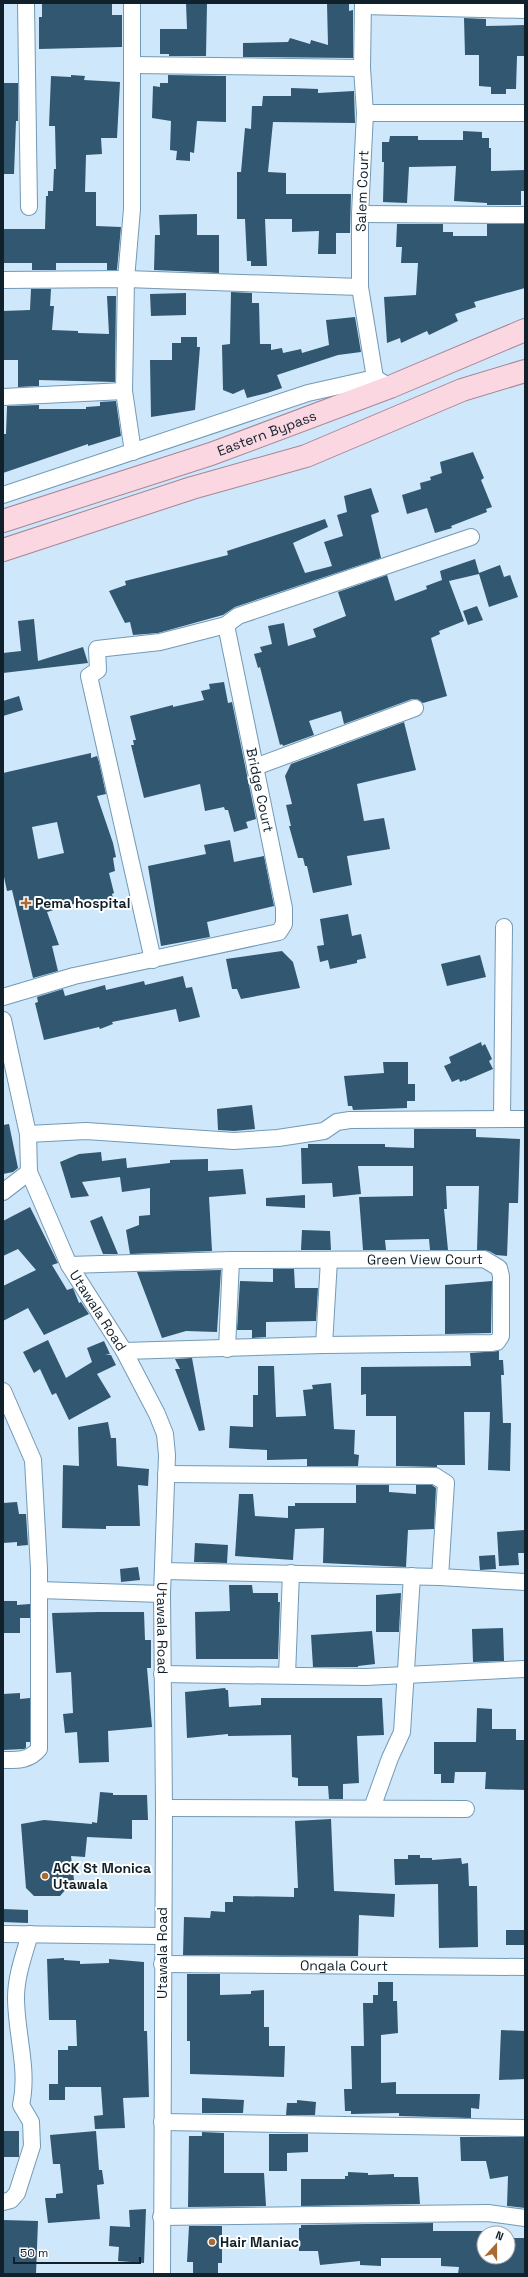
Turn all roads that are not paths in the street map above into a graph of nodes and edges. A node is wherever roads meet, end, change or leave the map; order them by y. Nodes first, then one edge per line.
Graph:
1 (26, 3) edge
2 (132, 3) edge
3 (363, 4) edge
4 (525, 10) edge
5 (132, 65) junction
6 (362, 68) junction
7 (365, 113) junction
8 (525, 114) edge
9 (30, 206) dead end
10 (360, 214) junction
11 (525, 215) edge
12 (126, 279) junction
13 (3, 280) edge
14 (360, 287) junction
15 (525, 330) edge
16 (525, 371) edge
17 (383, 382) junction
18 (124, 391) junction
19 (3, 398) edge
20 (198, 430) junction
21 (133, 452) junction
22 (211, 454) junction
23 (3, 495) edge
24 (3, 521) edge
25 (471, 537) dead end
26 (3, 550) edge
27 (226, 625) junction
28 (415, 708) dead end
29 (255, 767) junction
30 (504, 927) dead end
31 (153, 960) junction
32 (3, 997) edge
33 (4, 1026) edge
34 (502, 1119) junction
35 (525, 1119) edge
36 (28, 1134) junction
37 (29, 1172) junction
38 (3, 1192) edge
39 (230, 1260) junction
40 (329, 1260) junction
41 (69, 1265) junction
42 (324, 1345) junction
43 (227, 1350) junction
44 (124, 1351) junction
45 (3, 1391) edge
46 (166, 1474) junction
47 (163, 1571) junction
48 (291, 1573) junction
49 (412, 1576) junction
50 (440, 1577) junction
51 (525, 1582) edge
52 (39, 1590) junction
53 (162, 1594) junction
54 (525, 1669) edge
55 (162, 1674) junction
56 (405, 1675) junction
57 (287, 1676) junction
58 (3, 1760) edge
59 (164, 1808) junction
60 (372, 1808) junction
61 (466, 1809) dead end
62 (3, 1934) edge
63 (30, 1934) junction
64 (162, 1936) junction
65 (162, 1964) junction
66 (525, 1967) edge
67 (162, 2122) junction
68 (525, 2128) edge
69 (3, 2202) edge
70 (161, 2217) junction
71 (525, 2218) edge
72 (162, 2274) edge

1 - 9 street
2 - 5 street
3 - 4 street
3 - 6 street, Salem Court
5 - 6 street
5 - 12 street
6 - 7 street, Salem Court
7 - 8 street
7 - 10 street, Salem Court
10 - 11 street
10 - 14 street, Salem Court
12 - 13 street
12 - 14 street
12 - 18 street
14 - 17 street, Salem Court
15 - 17 main road, Eastern Bypass
16 - 26 main road, Eastern Bypass
17 - 20 street
17 - 22 main road, Eastern Bypass
18 - 19 street
18 - 21 street
20 - 21 street
20 - 22 street
21 - 23 street
22 - 24 main road, Eastern Bypass
25 - 27 street
27 - 29 street, Bridge Court
27 - 31 street
28 - 29 street
29 - 31 street, Bridge Court
30 - 34 street
31 - 32 street, Bridge Court
33 - 36 street, Utawala Road
34 - 35 street
34 - 36 street
36 - 37 street, Utawala Road
37 - 38 street
37 - 41 street, Utawala Road
39 - 40 street, Green View Court
39 - 41 street, Green View Court
39 - 43 street
40 - 42 street
40 - 42 street, Green View Court
41 - 44 street, Utawala Road
42 - 43 street, Green View Court
43 - 44 street, Green View Court
44 - 46 street, Utawala Road
45 - 52 street
46 - 47 street, Utawala Road
46 - 50 street
47 - 48 street
47 - 53 street, Utawala Road
48 - 49 street
48 - 57 street
49 - 50 street
49 - 56 street
50 - 51 street
52 - 53 street
52 - 58 street
53 - 55 street, Utawala Road
54 - 56 street
55 - 57 street
55 - 59 street, Utawala Road
56 - 57 street
56 - 60 street
59 - 60 street
59 - 64 street, Utawala Road
60 - 61 street
62 - 63 street
63 - 64 street
63 - 69 street
64 - 65 street, Utawala Road
65 - 66 street, Ongala Court
65 - 67 street, Utawala Road
67 - 68 street
67 - 70 street, Utawala Road
70 - 71 street
70 - 72 street, Utawala Road

